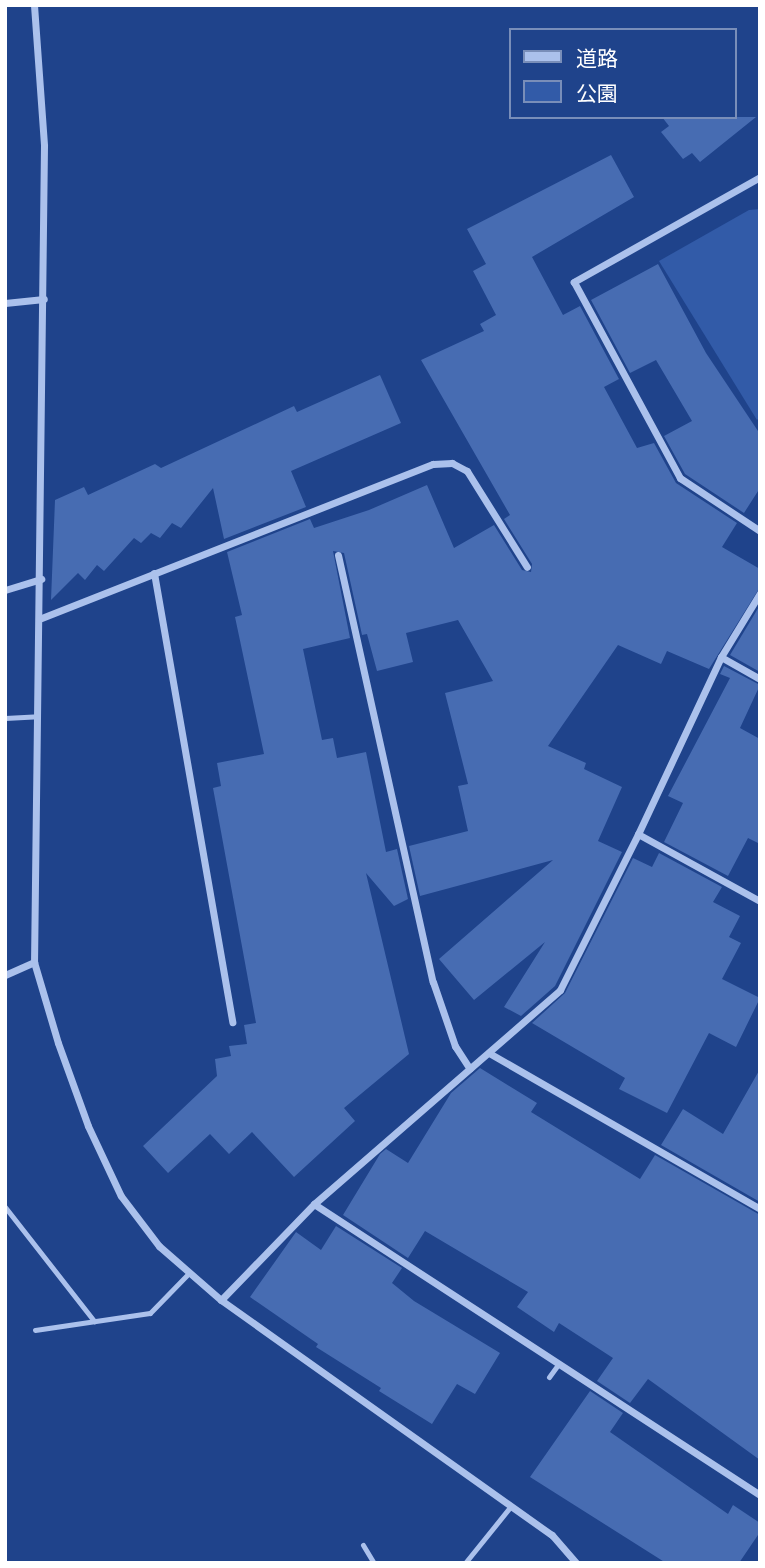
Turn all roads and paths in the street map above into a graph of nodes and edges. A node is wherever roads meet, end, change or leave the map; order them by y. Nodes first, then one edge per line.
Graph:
1 (34, 5) edge
2 (760, 177) edge
3 (44, 299) junction
4 (5, 303) edge
5 (760, 531) edge
6 (338, 555) dead end
7 (527, 567) dead end
8 (154, 573) junction
9 (41, 579) junction
10 (5, 590) edge
11 (760, 593) edge
12 (39, 619) junction
13 (721, 657) junction
14 (760, 679) edge
15 (38, 716) junction
16 (5, 718) edge
17 (638, 834) junction
18 (760, 901) edge
19 (34, 962) junction
20 (5, 975) edge
21 (232, 1022) dead end
22 (489, 1053) junction
23 (470, 1069) junction
24 (314, 1204) junction
25 (5, 1207) edge
26 (760, 1209) edge
27 (188, 1274) junction
28 (221, 1300) junction
29 (94, 1321) junction
30 (35, 1330) dead end
31 (559, 1363) junction
32 (549, 1377) dead end
33 (760, 1495) edge
34 (511, 1506) junction
35 (363, 1545) dead end
36 (374, 1563) edge
37 (465, 1563) edge
38 (576, 1563) edge

1 - 3 street
2 - 5 street
3 - 4 street
3 - 9 street
6 - 23 street
7 - 8 street
8 - 12 street
8 - 21 street
9 - 10 street
9 - 12 street
11 - 13 street
12 - 15 street
13 - 14 street
13 - 17 street
15 - 16 lane
15 - 19 street
17 - 18 street
17 - 22 street
19 - 20 street
19 - 27 street
22 - 23 street
22 - 26 street
23 - 24 street
24 - 28 street
24 - 31 street
25 - 29 lane
27 - 28 street
27 - 29 lane
28 - 34 street
29 - 30 lane
31 - 32 lane
31 - 33 street
34 - 37 lane
34 - 38 street
35 - 36 lane

